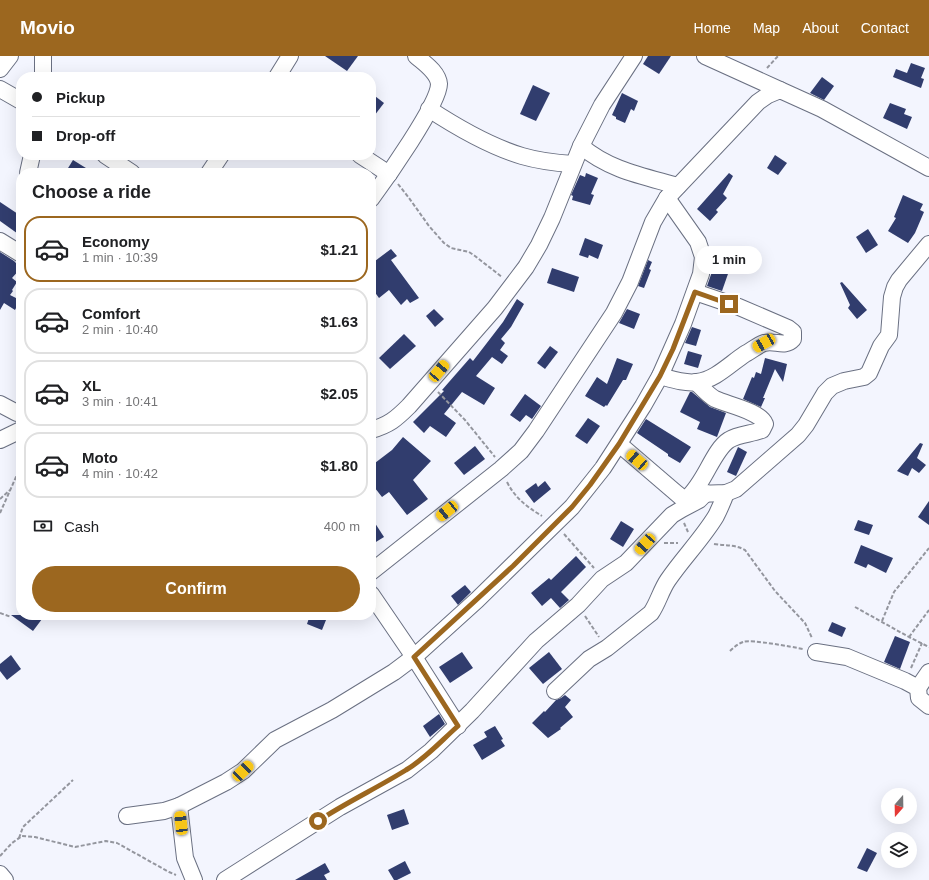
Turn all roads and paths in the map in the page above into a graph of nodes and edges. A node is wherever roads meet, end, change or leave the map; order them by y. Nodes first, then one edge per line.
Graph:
1 (10, 56) edge
2 (42, 56) edge
3 (290, 56) edge
4 (416, 56) edge
5 (634, 56) edge
6 (705, 56) edge
7 (0, 69) edge
8 (43, 72) edge
9 (280, 72) edge
10 (0, 89) edge
11 (780, 90) junction
12 (16, 98) edge
13 (429, 109) junction
14 (581, 146) junction
15 (112, 160) edge
16 (368, 160) edge
17 (573, 164) junction
18 (124, 168) edge
19 (929, 168) edge
20 (389, 174) junction
21 (678, 186) junction
22 (376, 192) edge
23 (666, 198) junction
24 (0, 241) edge
25 (929, 244) edge
26 (16, 251) edge
27 (512, 286) junction
28 (695, 292) junction
29 (660, 376) junction
30 (429, 382) junction
31 (696, 382) junction
32 (0, 404) edge
33 (16, 412) edge
34 (376, 429) edge
35 (16, 432) edge
36 (0, 440) edge
37 (619, 444) junction
38 (501, 469) junction
39 (16, 478) edge
40 (11, 490) junction
41 (706, 493) junction
42 (726, 493) junction
43 (690, 495) junction
44 (0, 499) edge
45 (682, 508) junction
46 (0, 514) edge
47 (554, 524) junction
48 (696, 542) junction
49 (645, 544) junction
50 (929, 548) edge
51 (376, 568) edge
52 (602, 579) junction
53 (376, 601) edge
54 (578, 605) junction
55 (855, 607) dead end
56 (929, 610) edge
57 (0, 613) edge
58 (10, 617) dead end
59 (882, 621) junction
60 (909, 637) junction
61 (922, 644) junction
62 (929, 647) edge
63 (607, 648) junction
64 (730, 651) dead end
65 (816, 652) junction
66 (414, 657) junction
67 (929, 672) edge
68 (912, 685) junction
69 (555, 691) dead end
70 (929, 706) edge
71 (458, 726) junction
72 (74, 780) dead end
73 (179, 806) junction
74 (127, 816) dead end
75 (19, 839) junction
76 (0, 856) edge
77 (0, 874) edge
78 (176, 875) dead end
79 (5, 880) edge
80 (194, 880) edge
81 (225, 880) edge

1 - 7 street
2 - 8 street
3 - 9 street
4 - 13 street
5 - 14 street
6 - 11 street
10 - 12 street
11 - 19 street
11 - 21 street
13 - 17 street
13 - 20 street
14 - 17 street
14 - 21 street
15 - 18 street
16 - 20 street
17 - 27 street
20 - 22 street
20 - 27 path
21 - 23 street
23 - 28 street
23 - 38 street
24 - 26 street
25 - 42 street
27 - 30 street
28 - 29 street
28 - 31 street
29 - 31 street
29 - 37 street
30 - 34 street
30 - 38 path
31 - 43 street
32 - 33 street
35 - 36 street
37 - 43 street
37 - 47 street
38 - 47 path
38 - 51 street
39 - 40 path
40 - 44 path
40 - 46 path
41 - 42 street
41 - 43 street
41 - 45 street
42 - 48 street
45 - 48 path
45 - 49 street
47 - 52 path
47 - 66 street
48 - 49 path
48 - 63 street
48 - 65 path
49 - 52 street
50 - 59 path
52 - 54 street
53 - 66 street
54 - 63 path
54 - 71 street
55 - 59 path
56 - 60 path
57 - 58 path
59 - 60 path
60 - 61 path
61 - 62 path
61 - 68 path
63 - 69 street
64 - 65 path
65 - 68 street
66 - 71 street
66 - 73 street
67 - 68 street
68 - 70 street
71 - 81 street
72 - 75 path
73 - 74 street
73 - 80 street
75 - 76 path
75 - 78 path
77 - 79 street

